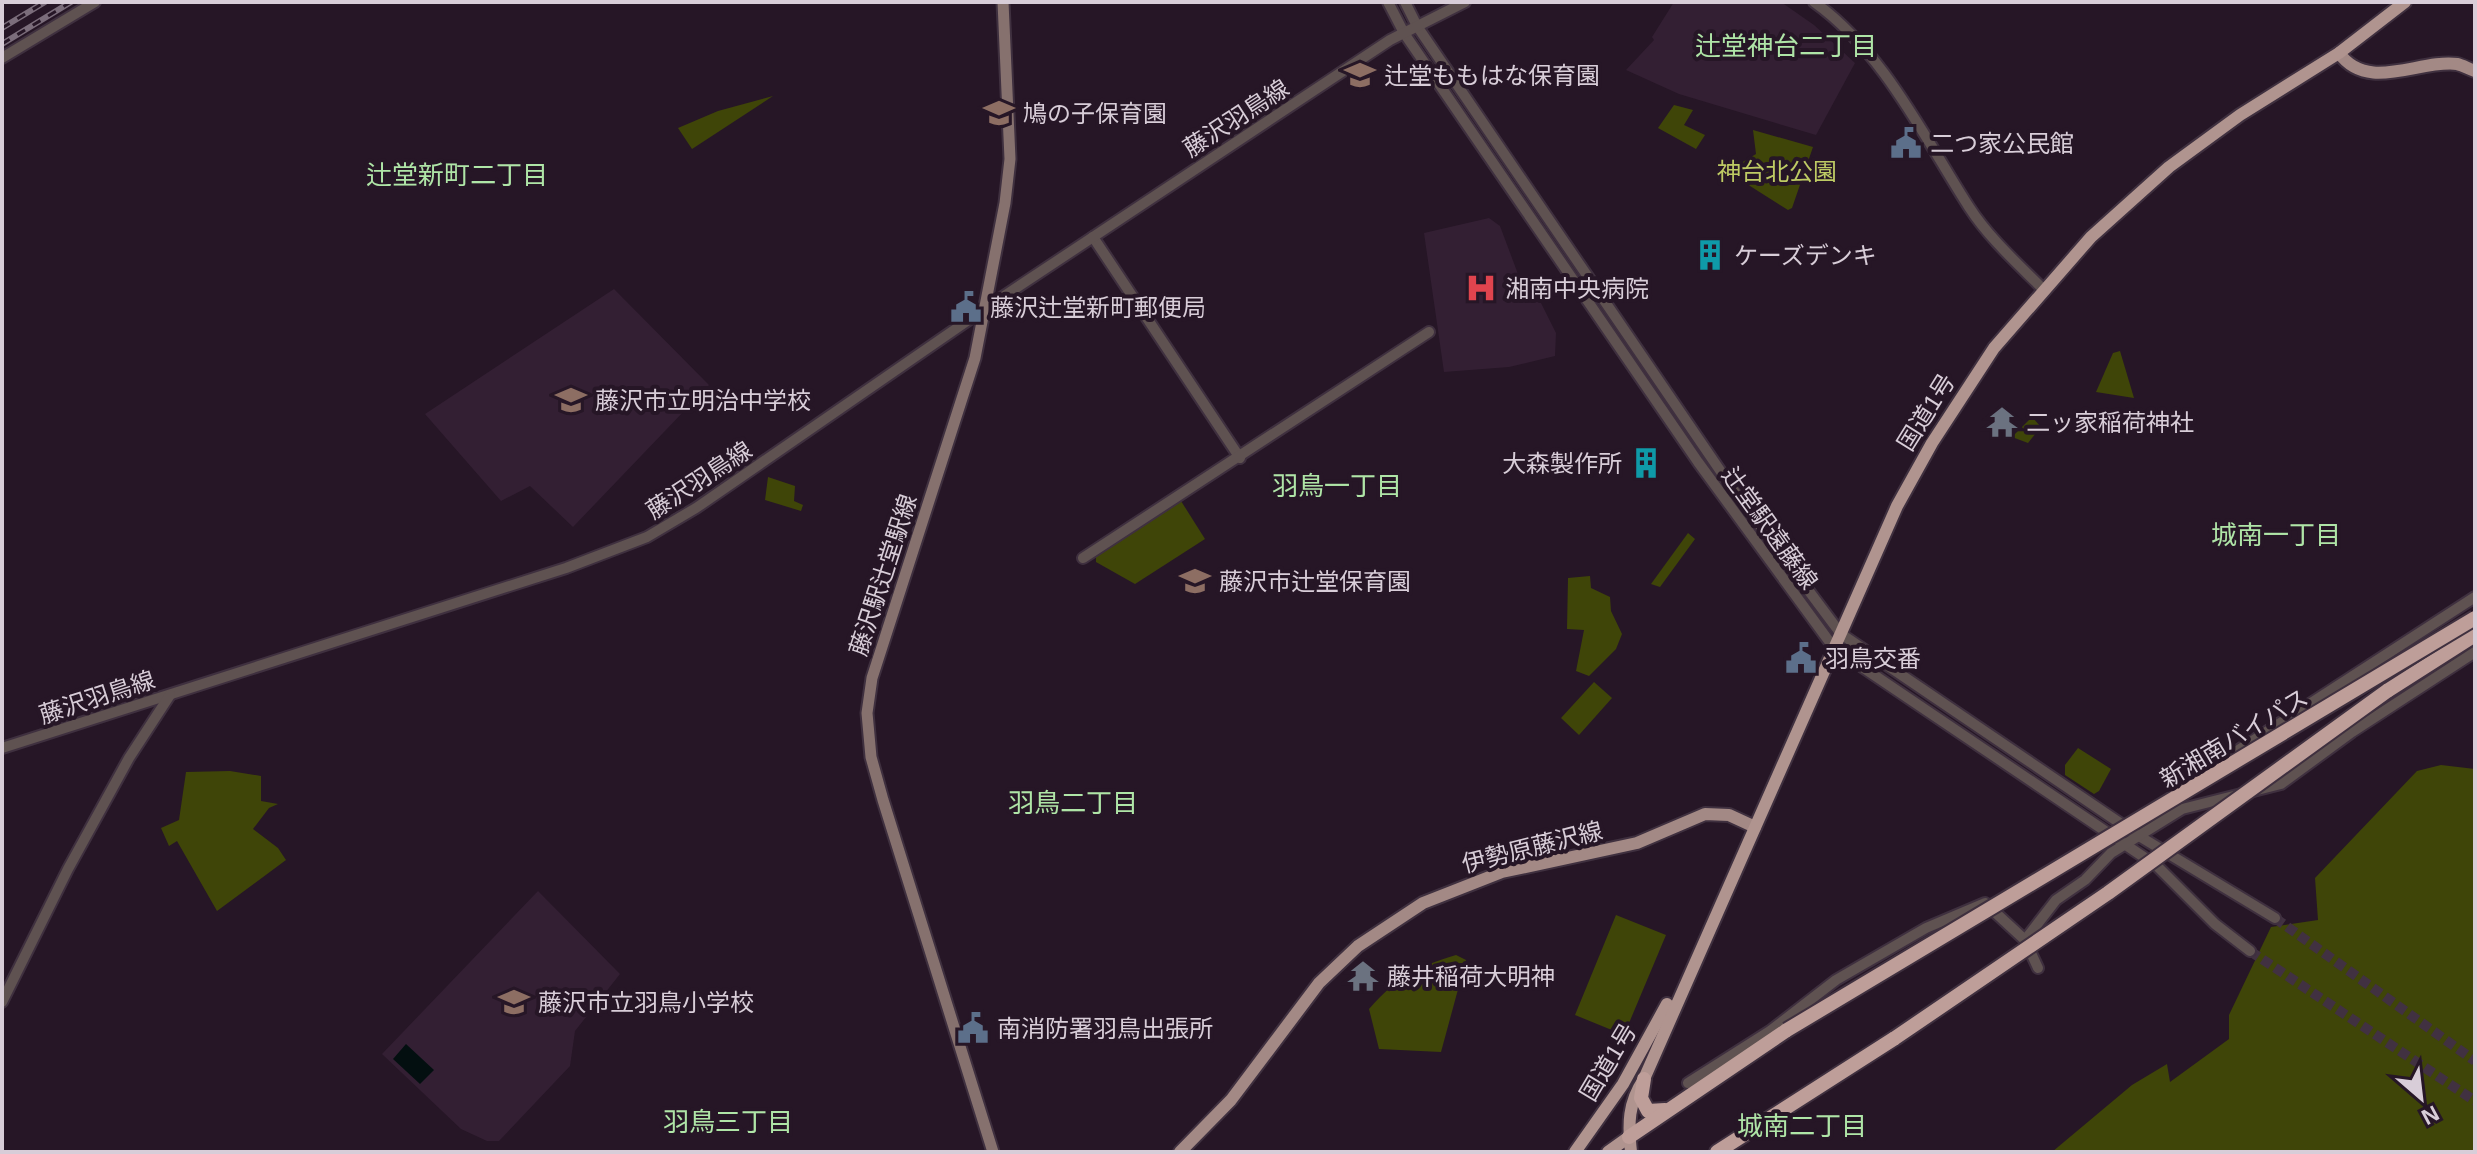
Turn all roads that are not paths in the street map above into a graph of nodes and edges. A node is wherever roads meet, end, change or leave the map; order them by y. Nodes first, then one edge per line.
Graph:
1 (95, 2) edge
2 (1003, 2) edge
3 (1388, 2) edge
4 (1405, 2) edge
5 (1465, 2) edge
6 (1814, 2) edge
7 (2405, 2) edge
8 (1417, 26) junction
9 (1404, 33) junction
10 (2339, 53) junction
11 (2, 58) edge
12 (2475, 71) edge
13 (1093, 237) junction
14 (2043, 289) junction
15 (986, 308) junction
16 (1429, 332) dead end
17 (1240, 458) junction
18 (1083, 558) dead end
19 (2475, 597) edge
20 (2475, 618) edge
21 (1841, 634) junction
22 (2475, 635) edge
23 (1834, 648) junction
24 (2475, 652) edge
25 (170, 695) junction
26 (2, 748) edge
27 (2182, 809) junction
28 (1755, 827) junction
29 (2139, 836) junction
30 (2125, 844) junction
31 (2275, 918) tunnel mouth
32 (2025, 940) junction
33 (2250, 951) tunnel mouth
34 (2038, 968) dead end
35 (1678, 995) junction
36 (2, 1002) edge
37 (1644, 1079) junction
38 (1688, 1083) dead end
39 (1668, 1110) junction
40 (1630, 1144) edge
41 (993, 1152) edge
42 (1180, 1152) edge
43 (1575, 1152) edge
44 (1608, 1152) edge
45 (1717, 1152) edge

1 - 11 street
2 - 15 main road, 藤沢駅辻堂駅線
3 - 9 street, 辻堂駅遠藤線
4 - 8 street, 辻堂駅遠藤線
5 - 8 street, 藤沢羽鳥線
6 - 14 street
7 - 10 highway, 国道1号
8 - 9 street, 藤沢羽鳥線
8 - 21 street, 辻堂駅遠藤線
9 - 13 street, 藤沢羽鳥線
9 - 23 street, 辻堂駅遠藤線
10 - 12 main road
10 - 14 highway, 国道1号
13 - 15 street, 藤沢羽鳥線
13 - 17 street
14 - 21 highway, 国道1号
15 - 25 street, 藤沢羽鳥線
15 - 41 main road, 藤沢駅辻堂駅線
16 - 17 street
17 - 18 street
19 - 27 street
20 - 39 highway, 新湘南バイパス, bridge
21 - 23 highway, 国道1号
21 - 29 street, 辻堂駅遠藤線
22 - 45 highway, bridge
23 - 28 highway, 国道1号
23 - 30 street, 辻堂駅遠藤線
24 - 27 street
25 - 26 street, 藤沢羽鳥線
25 - 36 street
27 - 29 street
28 - 35 highway, 国道1号
28 - 42 main road, 伊勢原藤沢線
29 - 30 street
29 - 31 street, 辻堂駅遠藤線
30 - 32 street
30 - 33 street, 辻堂駅遠藤線
32 - 34 street
32 - 38 street
35 - 37 highway, 国道1号
35 - 43 highway, 国道1号
37 - 39 highway
37 - 40 highway, 国道1号
39 - 40 highway, 新湘南バイパス
40 - 44 highway

